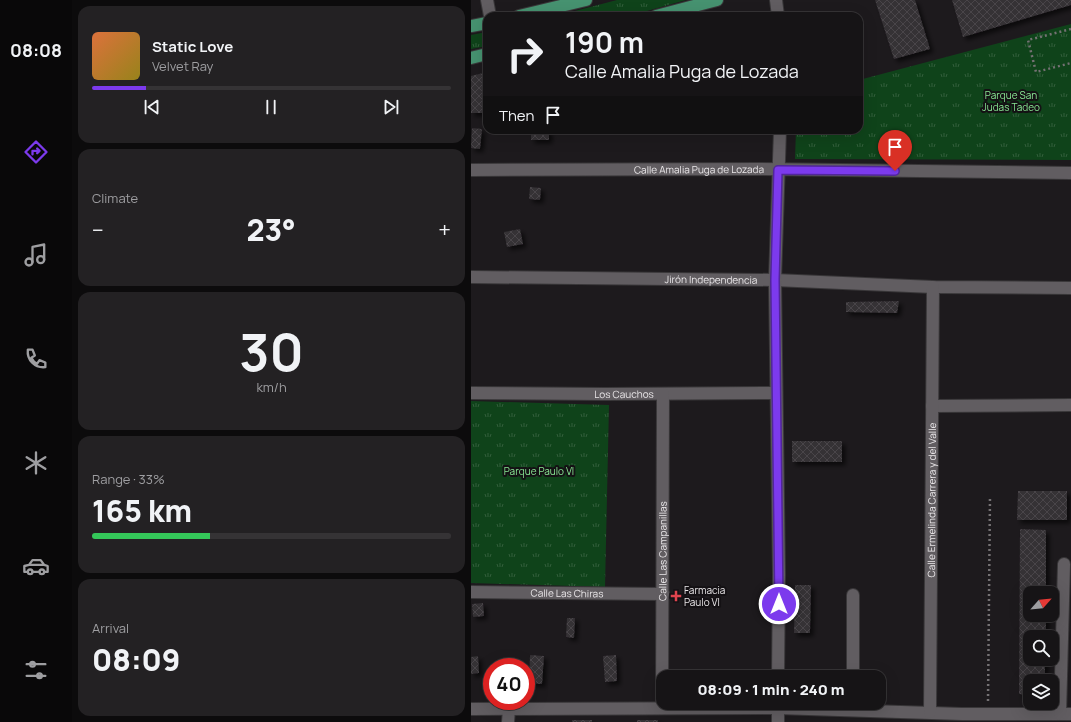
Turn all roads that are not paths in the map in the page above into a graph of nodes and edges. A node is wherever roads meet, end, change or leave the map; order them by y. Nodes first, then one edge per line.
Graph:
1 (487, 0) edge
2 (586, 0) edge
3 (717, 0) edge
4 (776, 0) edge
5 (489, 12) edge
6 (536, 12) edge
7 (671, 12) edge
8 (778, 12) edge
9 (483, 24) edge
10 (471, 26) edge
11 (483, 55) edge
12 (471, 58) edge
13 (780, 134) edge
14 (471, 170) edge
15 (778, 170) junction
16 (1071, 173) edge
17 (471, 277) edge
18 (775, 280) junction
19 (933, 287) junction
20 (1071, 288) edge
21 (471, 393) edge
22 (776, 393) junction
23 (663, 394) junction
24 (1071, 404) edge
25 (932, 406) junction
26 (1065, 564) dead end
27 (471, 592) edge
28 (663, 594) junction
29 (853, 595) dead end
30 (662, 670) edge
31 (779, 670) edge
32 (853, 670) edge
33 (656, 708) edge
34 (471, 709) edge
35 (483, 709) edge
36 (535, 709) edge
37 (886, 709) edge
38 (509, 710) edge
39 (778, 710) edge
40 (929, 712) junction
41 (1065, 714) edge
42 (962, 718) edge
43 (508, 722) edge
44 (778, 722) edge

1 - 5 street
2 - 6 main road
3 - 7 main road
4 - 8 street
9 - 10 main road
11 - 12 main road
13 - 15 street
14 - 15 street, Calle Amalia Puga de Lozada
15 - 16 street, Calle Amalia Puga de Lozada
15 - 18 street
17 - 18 street, Jirón Independencia
18 - 19 street, Jirón Independencia
18 - 22 street
19 - 20 street, Jirón Independencia
19 - 25 street, Calle Ermelinda Carrera y del Valle
21 - 23 street, Los Cauchos
22 - 23 street, Los Cauchos
22 - 31 street
23 - 28 street, Calle Las Campanillas
24 - 25 street
25 - 40 street, Calle Ermelinda Carrera y del Valle
26 - 41 street
27 - 28 street, Calle Las Chiras
28 - 30 street, Calle Las Campanillas
29 - 32 street
33 - 36 street
34 - 35 street
37 - 40 street
38 - 43 street
39 - 44 street
40 - 42 street
41 - 42 street

